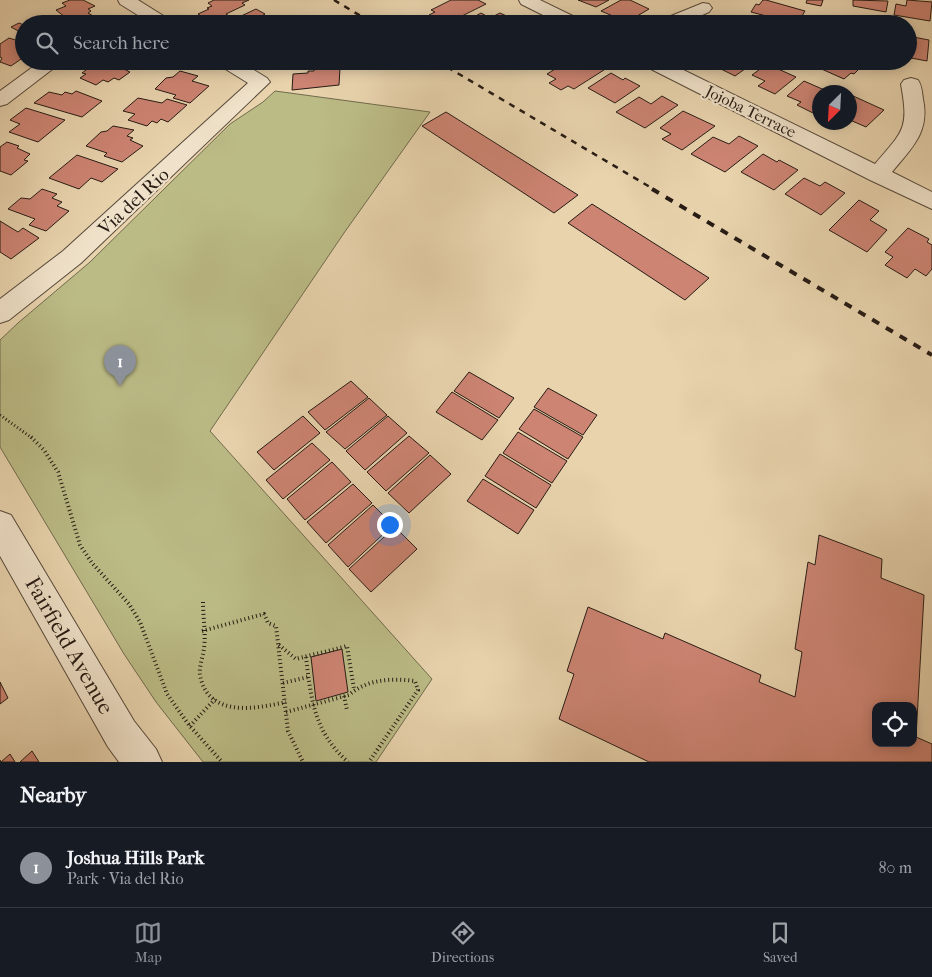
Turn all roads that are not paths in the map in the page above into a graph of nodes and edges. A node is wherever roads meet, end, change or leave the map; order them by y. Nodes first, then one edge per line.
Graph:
1 (126, 0) edge
2 (527, 0) edge
3 (703, 8) dead end
4 (137, 15) edge
5 (557, 15) edge
6 (687, 15) edge
7 (42, 70) edge
8 (241, 70) edge
9 (668, 70) edge
10 (911, 84) dead end
11 (0, 100) edge
12 (878, 175) junction
13 (932, 201) edge
14 (0, 313) edge
15 (0, 526) edge
16 (143, 762) edge

1 - 4 street
2 - 5 street
3 - 6 street
7 - 11 street
8 - 14 street, Via del Rio
9 - 12 street, Jojoba Terrace
10 - 12 street
12 - 13 street, Jojoba Terrace
15 - 16 street, Fairfield Avenue

